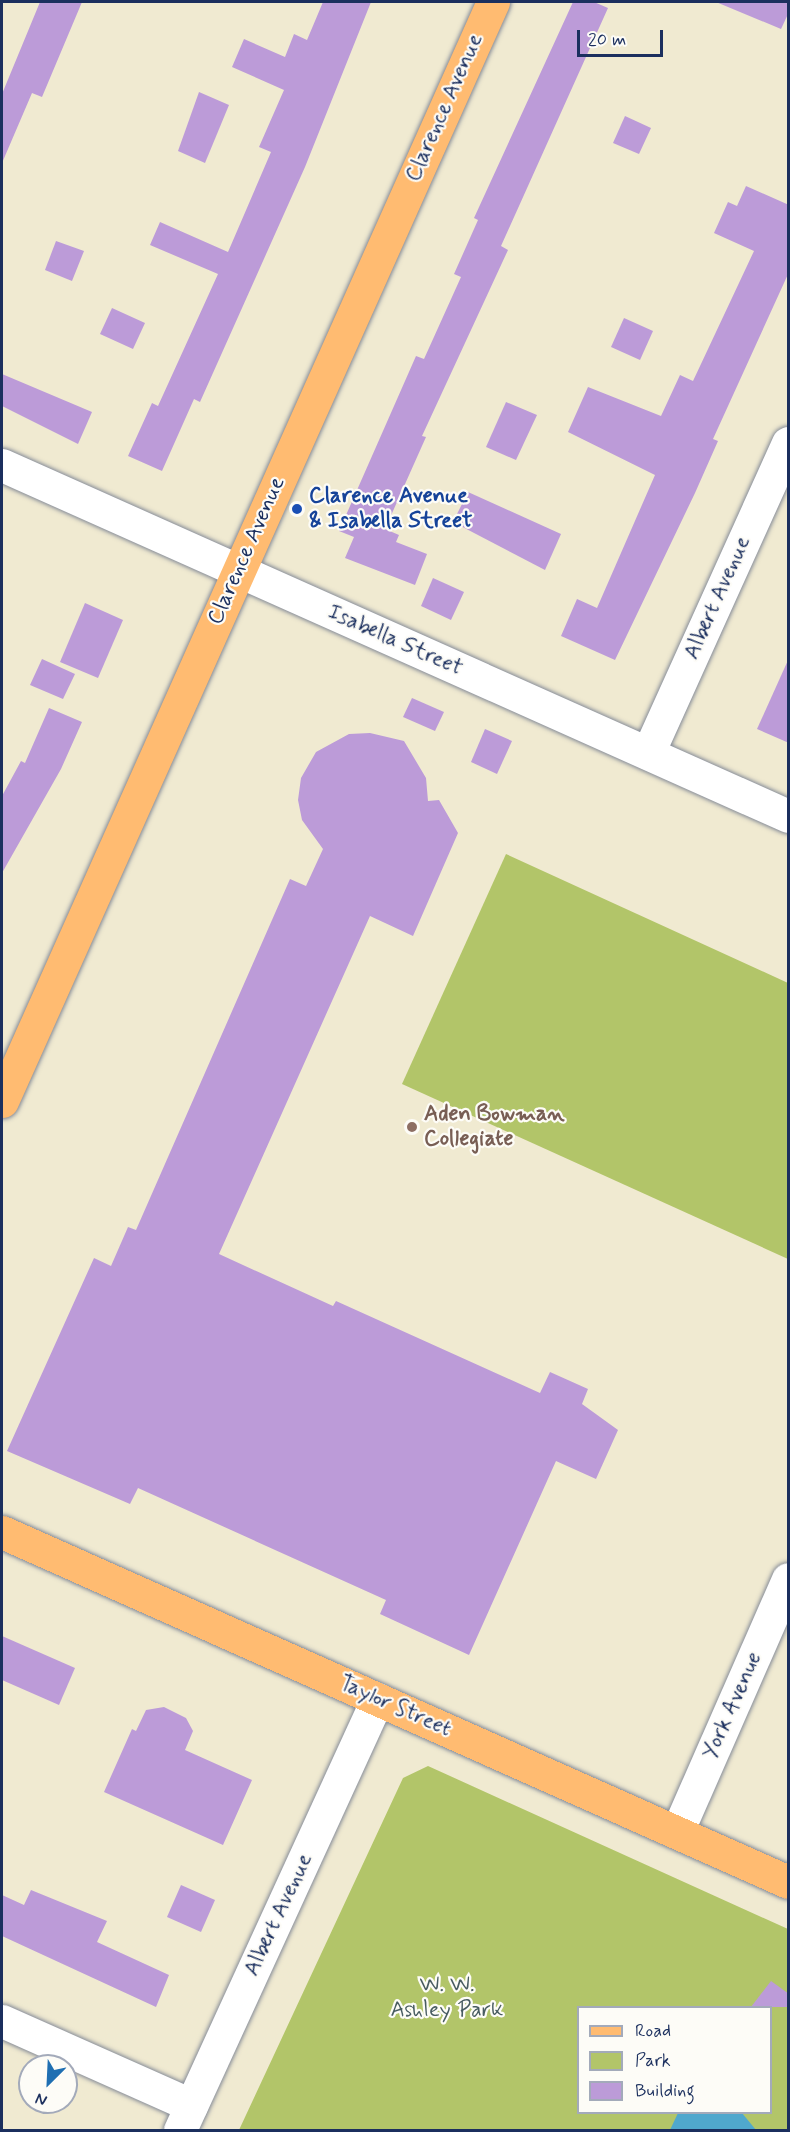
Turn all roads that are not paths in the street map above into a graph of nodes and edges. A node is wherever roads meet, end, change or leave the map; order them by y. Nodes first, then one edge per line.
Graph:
1 (493, 2) edge
2 (789, 443) edge
3 (2, 465) edge
4 (238, 571) junction
5 (648, 753) junction
6 (789, 816) edge
7 (2, 1101) edge
8 (2, 1532) edge
9 (789, 1579) edge
10 (377, 1699) junction
11 (676, 1832) junction
12 (789, 1882) edge
13 (2, 2021) edge
14 (185, 2118) edge

1 - 4 main road, Clarence Avenue
2 - 5 street, Albert Avenue
3 - 4 street, Isabella Street
4 - 5 street, Isabella Street
4 - 7 main road, Clarence Avenue
5 - 6 street, Isabella Street
8 - 10 main road, Taylor Street
9 - 11 street, York Avenue
10 - 11 main road, Taylor Street
10 - 14 street, Albert Avenue
11 - 12 main road, Taylor Street
13 - 14 street

